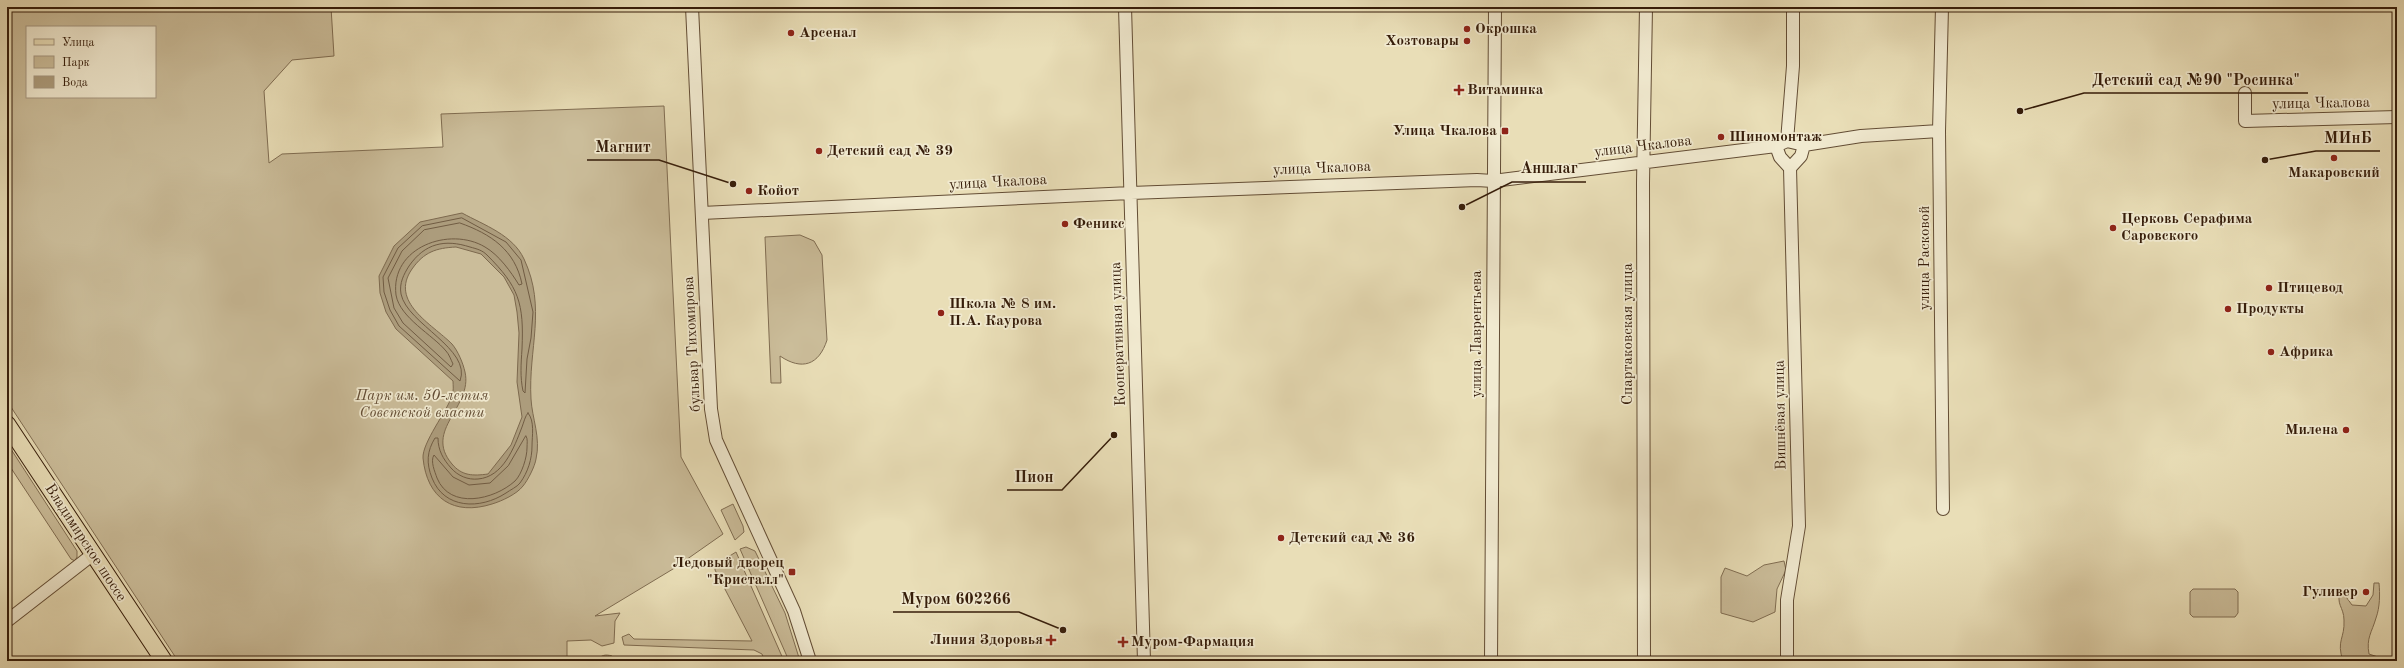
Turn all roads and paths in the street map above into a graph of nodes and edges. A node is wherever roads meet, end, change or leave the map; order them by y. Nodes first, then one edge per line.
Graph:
1 (692, 7) edge
2 (1125, 7) edge
3 (1494, 7) edge
4 (1646, 7) edge
5 (1793, 7) edge
6 (1942, 7) edge
7 (2245, 93) dead end
8 (2397, 117) edge
9 (1939, 131) junction
10 (1782, 143) junction
11 (1804, 145) junction
12 (1644, 163) junction
13 (1790, 168) junction
14 (1494, 181) junction
15 (1132, 193) junction
16 (702, 213) junction
17 (7, 424) edge
18 (1943, 510) dead end
19 (92, 555) junction
20 (7, 621) edge
21 (164, 661) edge
22 (810, 661) edge
23 (1144, 661) edge
24 (1491, 661) edge
25 (1644, 661) edge
26 (1786, 661) edge

1 - 16 street, бульвар Тихомирова
2 - 15 street, Кооперативная улица
3 - 14 street, улица Лаврентьева
4 - 12 street, Спартаковская улица
5 - 10 street
6 - 9 street, улица Расковой
7 - 8 street, улица Чкалова
9 - 11 street, улица Чкалова
9 - 18 street, улица Расковой
10 - 11 street, улица Чкалова
10 - 12 street, улица Чкалова
10 - 13 street
11 - 13 street
12 - 14 street, улица Чкалова
12 - 25 street, Спартаковская улица
13 - 26 street, Вишнёвая улица
14 - 15 street, улица Чкалова
14 - 24 street, улица Лаврентьева
15 - 16 street, улица Чкалова
15 - 23 street, Кооперативная улица
16 - 22 street, бульвар Тихомирова
17 - 19 main road, Владимирское шоссе
19 - 20 street
19 - 21 main road, Владимирское шоссе

